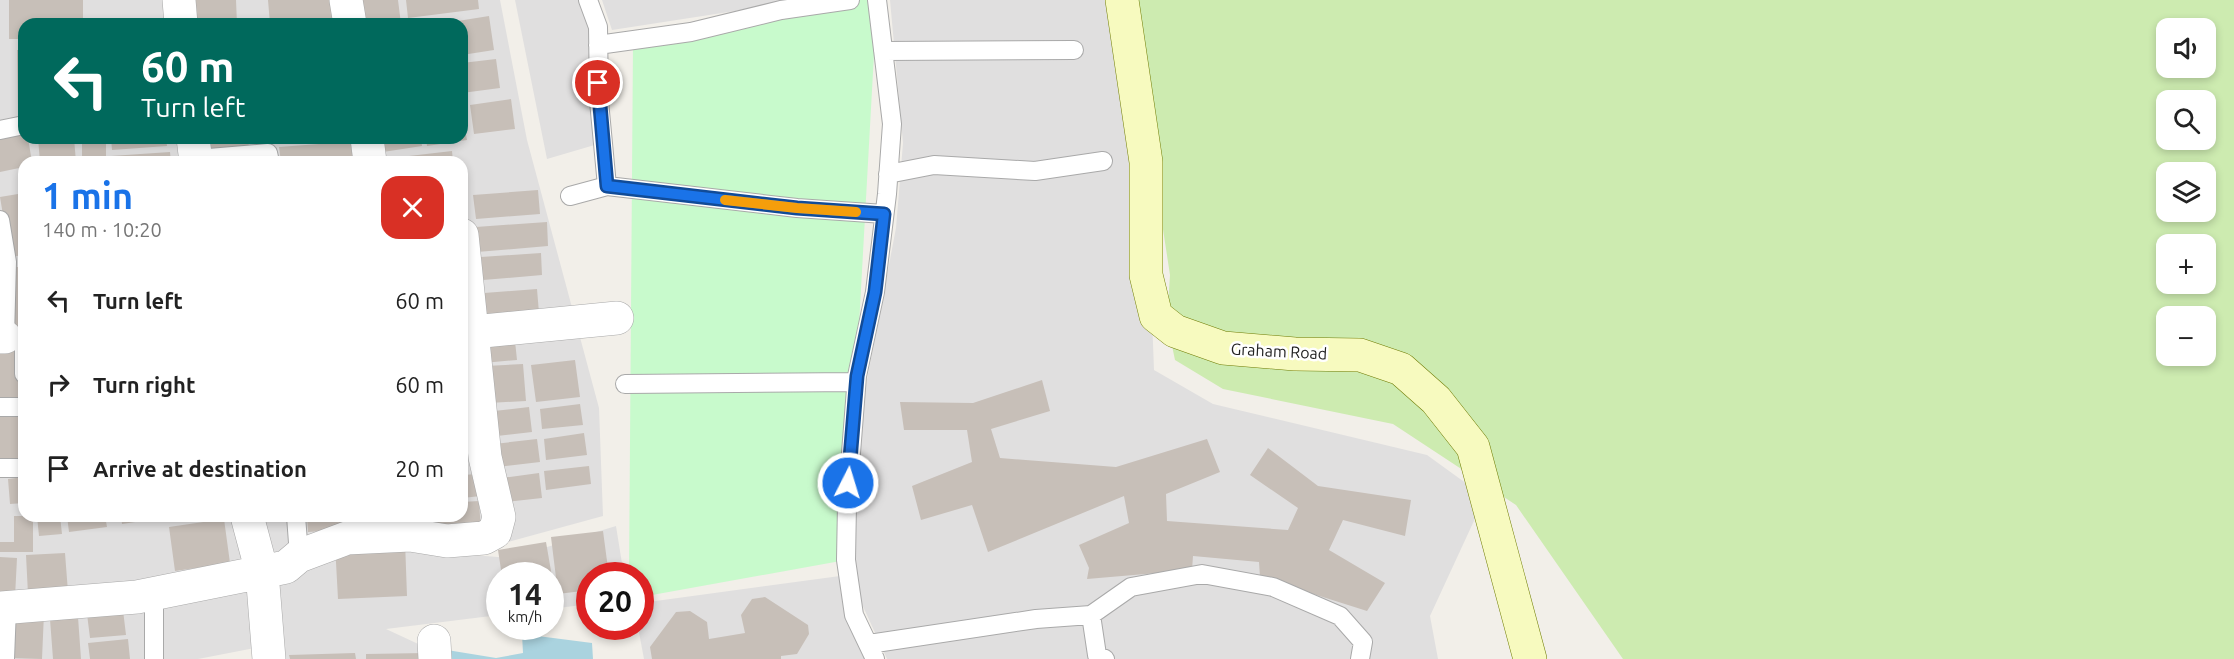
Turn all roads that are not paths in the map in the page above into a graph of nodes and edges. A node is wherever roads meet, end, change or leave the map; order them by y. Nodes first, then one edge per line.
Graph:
1 (179, 0) edge
2 (346, 0) edge
3 (588, 0) edge
4 (850, 0) edge
5 (877, 0) edge
6 (1122, 0) edge
7 (180, 18) edge
8 (349, 18) edge
9 (598, 45) junction
10 (1074, 50) dead end
11 (883, 51) junction
12 (18, 126) edge
13 (0, 130) edge
14 (195, 153) edge
15 (269, 156) edge
16 (1103, 161) dead end
17 (888, 174) junction
18 (607, 186) junction
19 (570, 196) dead end
20 (884, 214) junction
21 (0, 220) edge
22 (16, 260) edge
23 (468, 288) edge
24 (3, 291) edge
25 (617, 318) dead end
26 (473, 332) junction
27 (13, 340) edge
28 (18, 355) edge
29 (856, 382) junction
30 (625, 384) dead end
31 (0, 407) edge
32 (18, 407) edge
33 (0, 468) edge
34 (18, 468) edge
35 (249, 522) edge
36 (296, 522) edge
37 (385, 526) edge
38 (299, 556) junction
39 (262, 573) junction
40 (154, 593) junction
41 (4, 608) edge
42 (1091, 615) junction
43 (872, 651) edge
44 (5, 659) edge
45 (154, 659) edge
46 (269, 659) edge
47 (1105, 659) edge
48 (1360, 659) edge
49 (1530, 659) edge

1 - 7 street
2 - 8 street
3 - 9 lane
4 - 9 lane
5 - 11 lane
6 - 49 street, Graham Road
9 - 18 lane
10 - 11 lane
11 - 17 lane
12 - 13 lane
14 - 15 lane
16 - 17 lane
17 - 20 lane
18 - 19 lane
18 - 20 lane
20 - 29 lane
21 - 22 lane
22 - 24 lane
23 - 26 street
24 - 27 lane
25 - 26 street
26 - 37 street
27 - 28 lane
29 - 30 lane
29 - 43 lane
31 - 32 lane
33 - 34 lane
35 - 39 street
36 - 38 lane
37 - 38 street
38 - 39 street
39 - 40 street
39 - 46 street
40 - 41 street
40 - 45 lane
41 - 44 lane
42 - 43 lane
42 - 47 lane
42 - 48 lane

